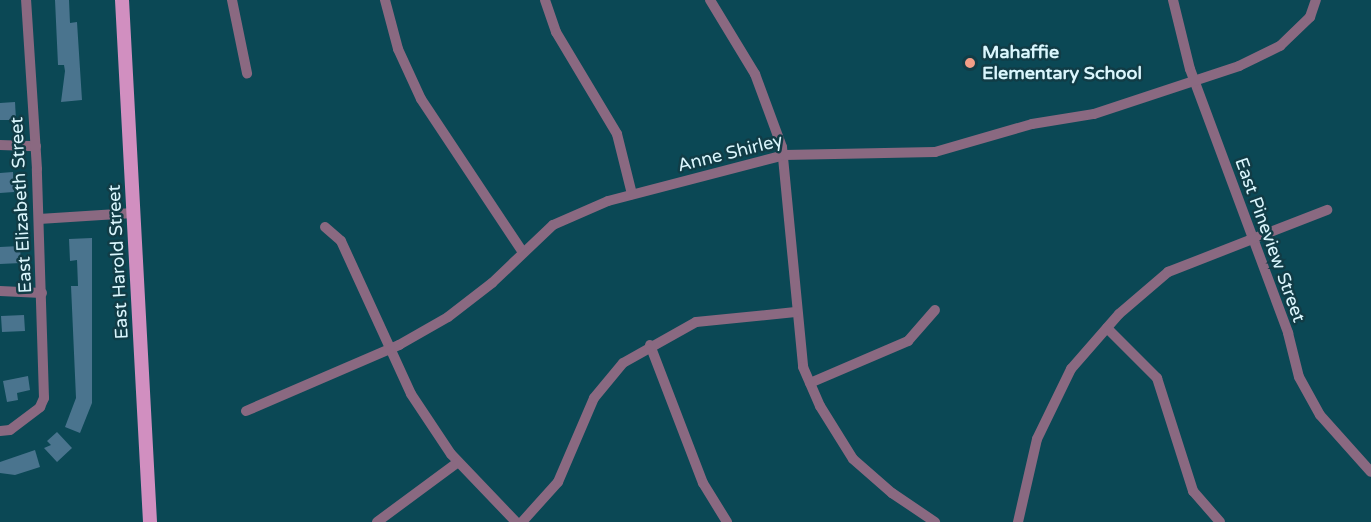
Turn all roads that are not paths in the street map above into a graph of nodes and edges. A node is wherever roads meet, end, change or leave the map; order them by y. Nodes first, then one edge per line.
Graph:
1 (26, 0) edge
2 (122, 0) edge
3 (232, 0) edge
4 (385, 0) edge
5 (545, 0) edge
6 (710, 0) edge
7 (1173, 0) edge
8 (1316, 0) edge
9 (247, 73) dead end
10 (1194, 80) junction
11 (0, 145) edge
12 (36, 146) junction
13 (784, 155) junction
14 (632, 194) junction
15 (1327, 210) dead end
16 (133, 213) junction
17 (39, 219) junction
18 (325, 227) dead end
19 (1251, 237) junction
20 (522, 251) junction
21 (0, 291) edge
22 (42, 293) junction
23 (935, 310) dead end
24 (796, 312) junction
25 (1107, 328) junction
26 (650, 345) junction
27 (390, 349) junction
28 (810, 382) junction
29 (246, 411) dead end
30 (0, 431) edge
31 (458, 462) junction
32 (1371, 472) edge
33 (150, 522) edge
34 (377, 522) edge
35 (516, 522) edge
36 (522, 522) edge
37 (727, 522) edge
38 (935, 522) edge
39 (1018, 522) edge
40 (1220, 522) edge

1 - 12 street, East Elizabeth Street
2 - 16 main road, East Harold Street
3 - 9 street
4 - 20 street
5 - 14 street
6 - 13 street
7 - 10 street, East Pineview Street
8 - 10 street, Anne Shirley
10 - 13 street, Anne Shirley
10 - 19 street, East Pineview Street
11 - 12 street
12 - 17 street, East Elizabeth Street
13 - 14 street, Anne Shirley
13 - 24 street
14 - 20 street, Anne Shirley
15 - 19 street
16 - 17 street
16 - 33 main road, East Harold Street
17 - 22 street, East Elizabeth Street
18 - 27 street
19 - 25 street
19 - 32 street, East Pineview Street
20 - 27 street, Anne Shirley
21 - 22 street
22 - 30 street, East Elizabeth Street
23 - 28 street
24 - 26 street
24 - 28 street
25 - 39 street
25 - 40 street
26 - 36 street
26 - 37 street
27 - 29 street, Anne Shirley
27 - 31 street
28 - 38 street
31 - 34 street
31 - 35 street

